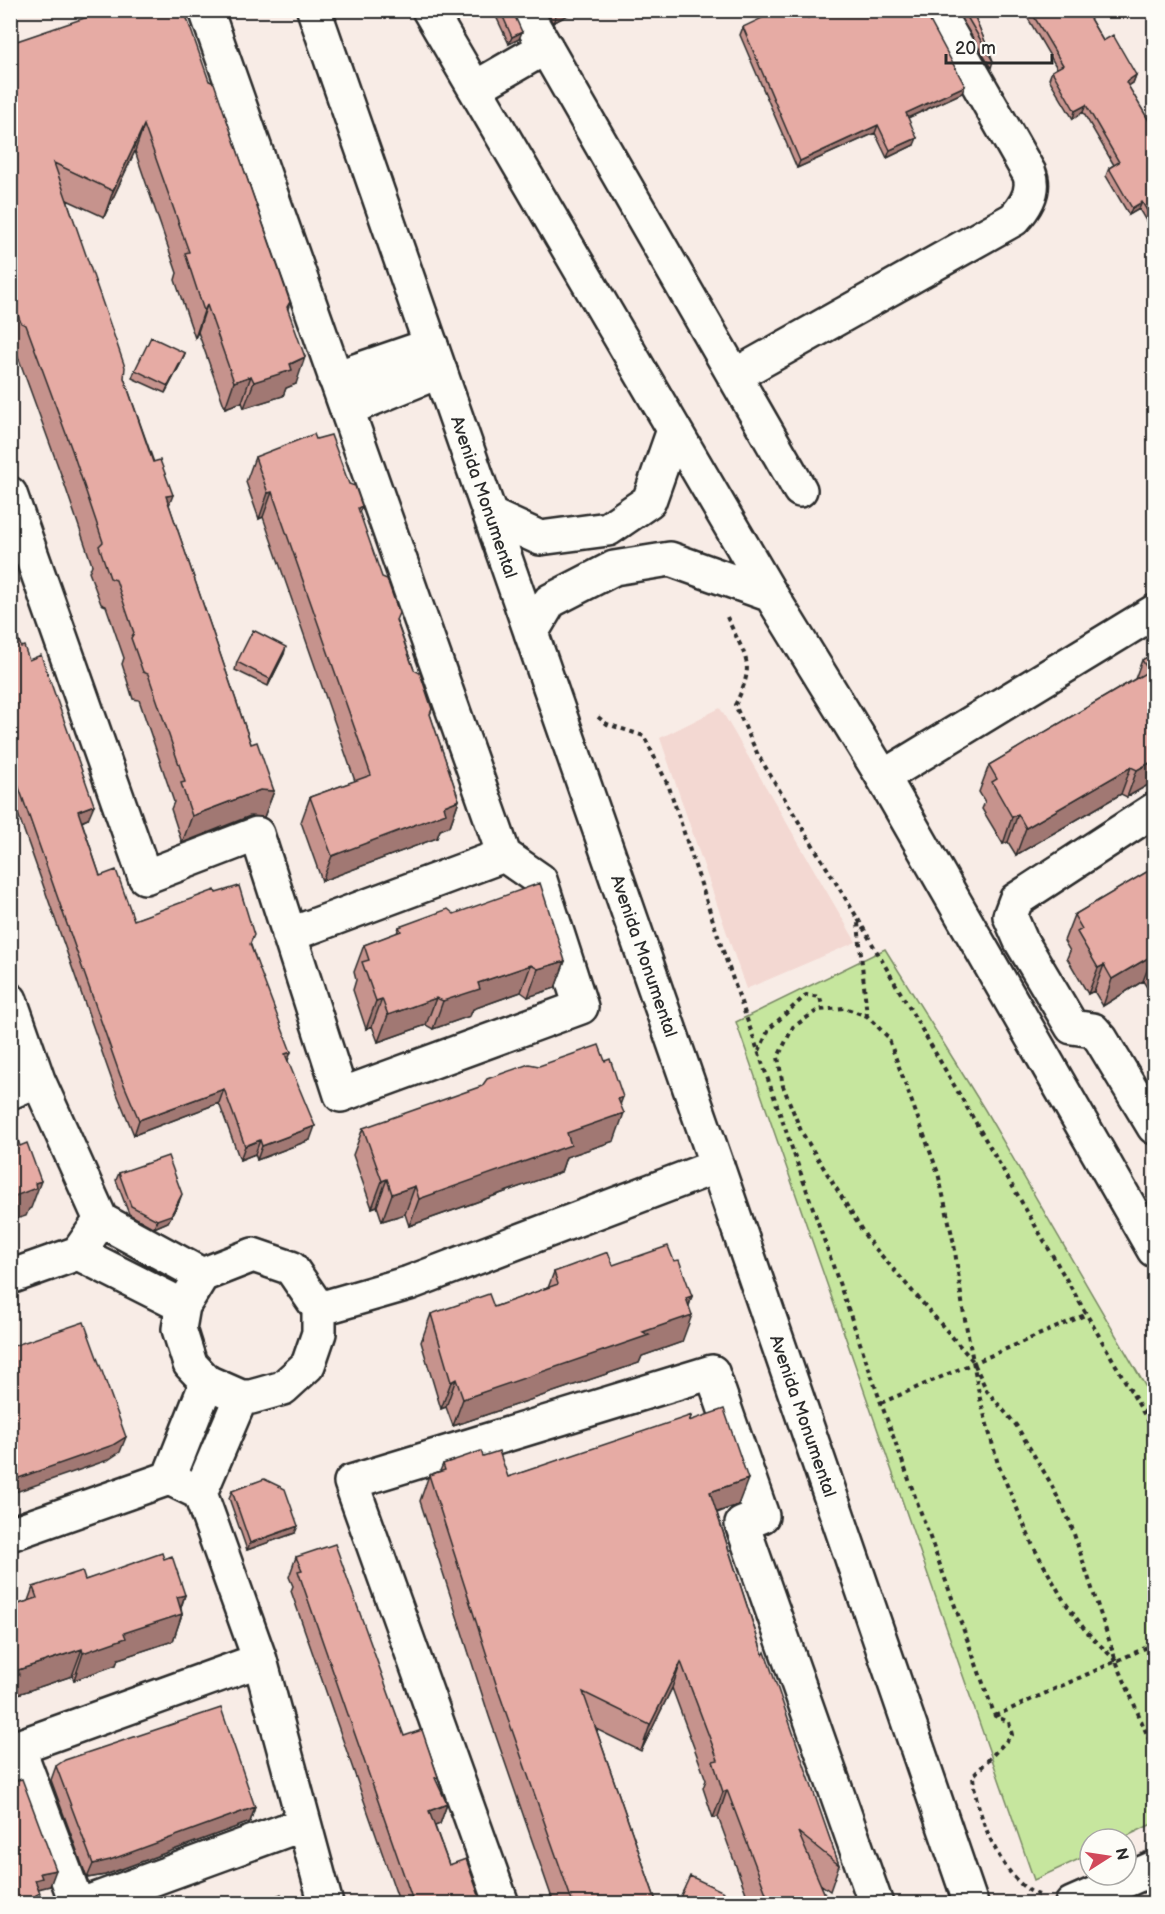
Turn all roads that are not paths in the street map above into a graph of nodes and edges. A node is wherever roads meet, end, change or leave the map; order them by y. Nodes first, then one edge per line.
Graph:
1 (206, 10) edge
2 (314, 10) edge
3 (429, 10) edge
4 (524, 10) edge
5 (936, 10) edge
6 (546, 48) junction
7 (475, 88) junction
8 (436, 358) junction
9 (734, 376) junction
10 (335, 378) junction
11 (347, 409) junction
12 (674, 430) junction
13 (800, 490) dead end
14 (10, 494) edge
15 (490, 515) junction
16 (771, 595) junction
17 (1155, 612) edge
18 (531, 633) junction
19 (883, 777) junction
20 (1155, 810) edge
21 (504, 855) junction
22 (289, 935) junction
23 (10, 1000) edge
24 (24, 1086) edge
25 (1155, 1127) edge
26 (717, 1166) junction
27 (101, 1220) junction
28 (1155, 1250) edge
29 (78, 1253) junction
30 (202, 1275) junction
31 (10, 1277) edge
32 (183, 1306) junction
33 (318, 1309) junction
34 (207, 1382) junction
35 (241, 1397) junction
36 (169, 1478) junction
37 (200, 1493) junction
38 (10, 1534) edge
39 (260, 1660) junction
40 (303, 1824) junction
41 (1155, 1868) edge
42 (1057, 1900) edge
43 (974, 1902) edge
44 (77, 1904) edge
45 (84, 1904) edge
46 (326, 1904) edge
47 (502, 1904) edge
48 (876, 1904) edge

1 - 10 street
2 - 8 street, Avenida Monumental
3 - 7 street
4 - 6 street
5 - 9 street
6 - 7 street
6 - 9 street
7 - 12 street
8 - 10 street
8 - 11 street
8 - 15 street, Avenida Monumental
9 - 13 street
10 - 11 street
11 - 21 street
12 - 15 street
12 - 16 street
14 - 22 street
15 - 18 street, Avenida Monumental
16 - 18 street
16 - 19 street
17 - 19 street
18 - 26 street, Avenida Monumental
19 - 28 street
20 - 25 street
21 - 22 street
21 - 22 street
23 - 24 street
24 - 27 street
26 - 33 street
26 - 43 street, Avenida Monumental
27 - 29 street
27 - 30 street
29 - 31 street
29 - 32 street
30 - 32 street
30 - 33 street
32 - 34 street
33 - 35 street
34 - 35 street
34 - 36 street
35 - 37 street
36 - 37 street
36 - 38 street
37 - 39 street
39 - 40 street
39 - 44 street
40 - 45 street
40 - 46 street
41 - 42 street
47 - 48 street

